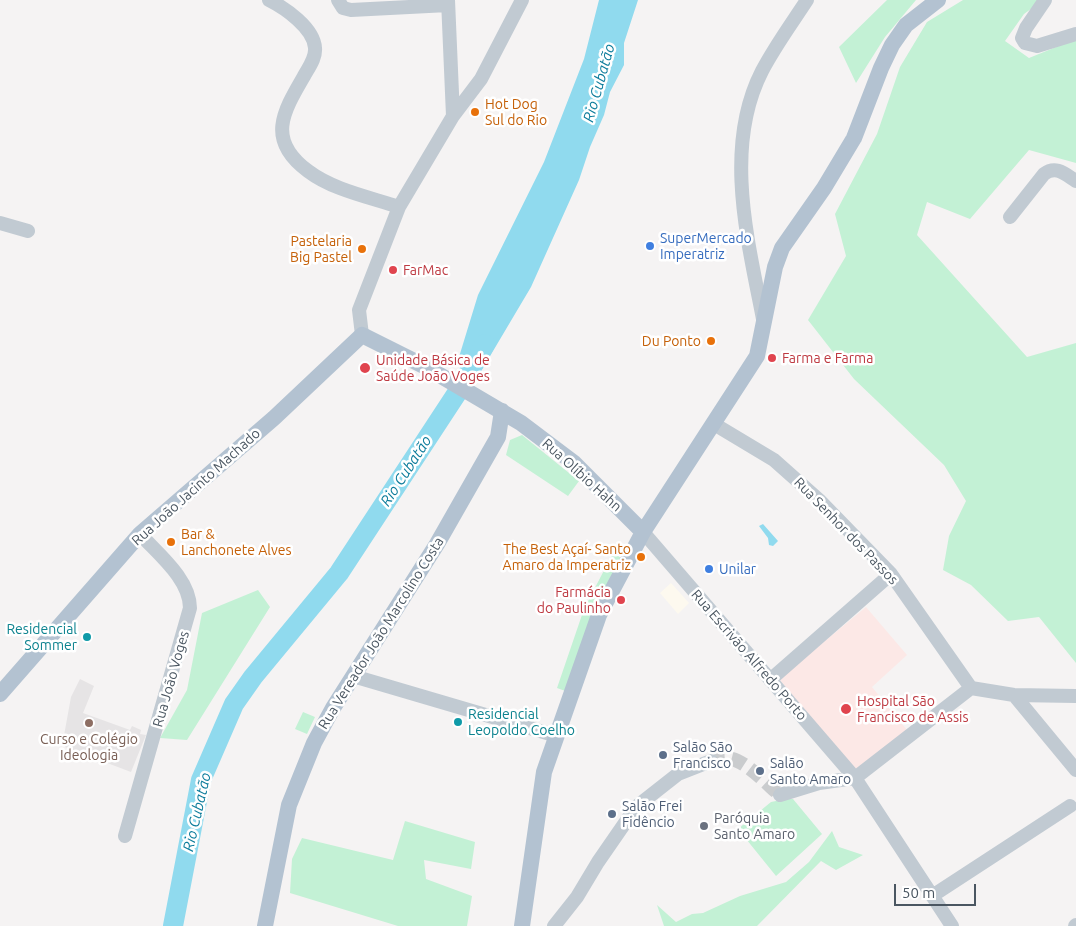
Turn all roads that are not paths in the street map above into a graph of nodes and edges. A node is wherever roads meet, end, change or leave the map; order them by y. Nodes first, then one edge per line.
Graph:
1 (269, 0) edge
2 (338, 0) edge
3 (522, 0) edge
4 (807, 0) edge
5 (938, 0) edge
6 (1045, 0) edge
7 (448, 3) edge
8 (1076, 34) edge
9 (453, 116) junction
10 (1076, 181) edge
11 (399, 207) junction
12 (1010, 218) dead end
13 (0, 223) edge
14 (28, 231) dead end
15 (763, 320) junction
16 (362, 335) junction
17 (498, 409) junction
18 (521, 424) junction
19 (714, 424) junction
20 (498, 437) junction
21 (643, 532) junction
22 (140, 534) junction
23 (891, 574) junction
24 (353, 676) junction
25 (770, 680) junction
26 (971, 688) junction
27 (0, 694) edge
28 (1014, 694) junction
29 (1076, 696) edge
30 (556, 736) junction
31 (711, 761) tunnel mouth
32 (1076, 770) edge
33 (855, 778) junction
34 (780, 795) dead end
35 (1070, 806) dead end
36 (125, 836) dead end
37 (932, 896) junction
38 (265, 926) edge
39 (522, 926) edge
40 (554, 926) edge
41 (952, 926) edge

1 - 11 street
2 - 7 street
3 - 9 street
4 - 15 street
5 - 15 main road
6 - 8 street
7 - 9 street
9 - 11 street
10 - 12 street
11 - 16 street
13 - 14 street
15 - 19 main road
16 - 17 main road, Rua Olíbio Hahn
16 - 22 main road, Rua João Jacinto Machado
17 - 18 main road, Rua Olíbio Hahn
17 - 20 main road, Rua Vereador João Marcolino Costa
18 - 20 main road
18 - 21 main road, Rua Olíbio Hahn
19 - 21 main road
19 - 23 street, Rua Senhor dos Passos
20 - 24 main road, Rua Vereador João Marcolino Costa
21 - 25 street, Rua Escrivão Alfredo Porto
21 - 30 main road
22 - 27 main road, Rua João Jacinto Machado
22 - 36 street, Rua João Voges
23 - 25 street
23 - 26 street, Rua Senhor dos Passos
24 - 30 street
24 - 38 main road, Rua Vereador João Marcolino Costa
25 - 33 street, Rua Escrivão Alfredo Porto
26 - 28 street
26 - 33 street
28 - 29 street
28 - 32 street
30 - 39 main road
31 - 40 street
33 - 34 street
33 - 37 street, Rua Escrivão Alfredo Porto
35 - 37 street
37 - 41 street, Rua Escrivão Alfredo Porto

